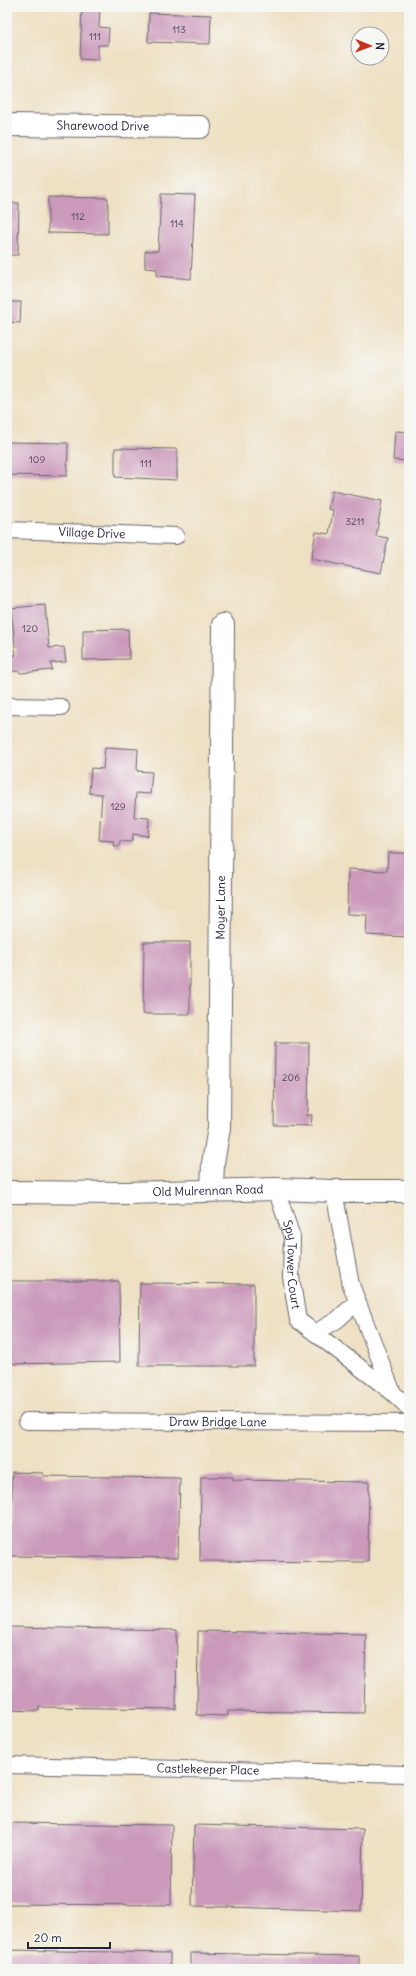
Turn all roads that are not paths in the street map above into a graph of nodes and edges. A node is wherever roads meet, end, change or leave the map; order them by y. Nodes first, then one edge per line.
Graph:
1 (7, 125) edge
2 (200, 127) dead end
3 (7, 530) edge
4 (176, 536) dead end
5 (223, 625) dead end
6 (7, 706) edge
7 (61, 707) dead end
8 (276, 1189) junction
9 (212, 1190) junction
10 (334, 1191) junction
11 (409, 1191) edge
12 (7, 1192) edge
13 (357, 1302) junction
14 (315, 1333) junction
15 (392, 1392) junction
16 (409, 1408) edge
17 (27, 1421) dead end
18 (409, 1423) edge
19 (7, 1765) edge
20 (409, 1774) edge

1 - 2 street, Sharewood Drive
3 - 4 lane, Village Drive
5 - 9 street, Moyer Lane
6 - 7 lane
8 - 9 street, Old Mulrennan Road
8 - 10 street, Old Mulrennan Road
8 - 14 lane, Spy Tower Court
9 - 12 street, Old Mulrennan Road
10 - 11 street, Old Mulrennan Road
10 - 13 lane, Spy Tower Court
13 - 14 lane
13 - 15 lane, Spy Tower Court
14 - 15 lane, Spy Tower Court
15 - 16 lane, Spy Tower Court
17 - 18 lane, Draw Bridge Lane
19 - 20 lane, Castlekeeper Place

